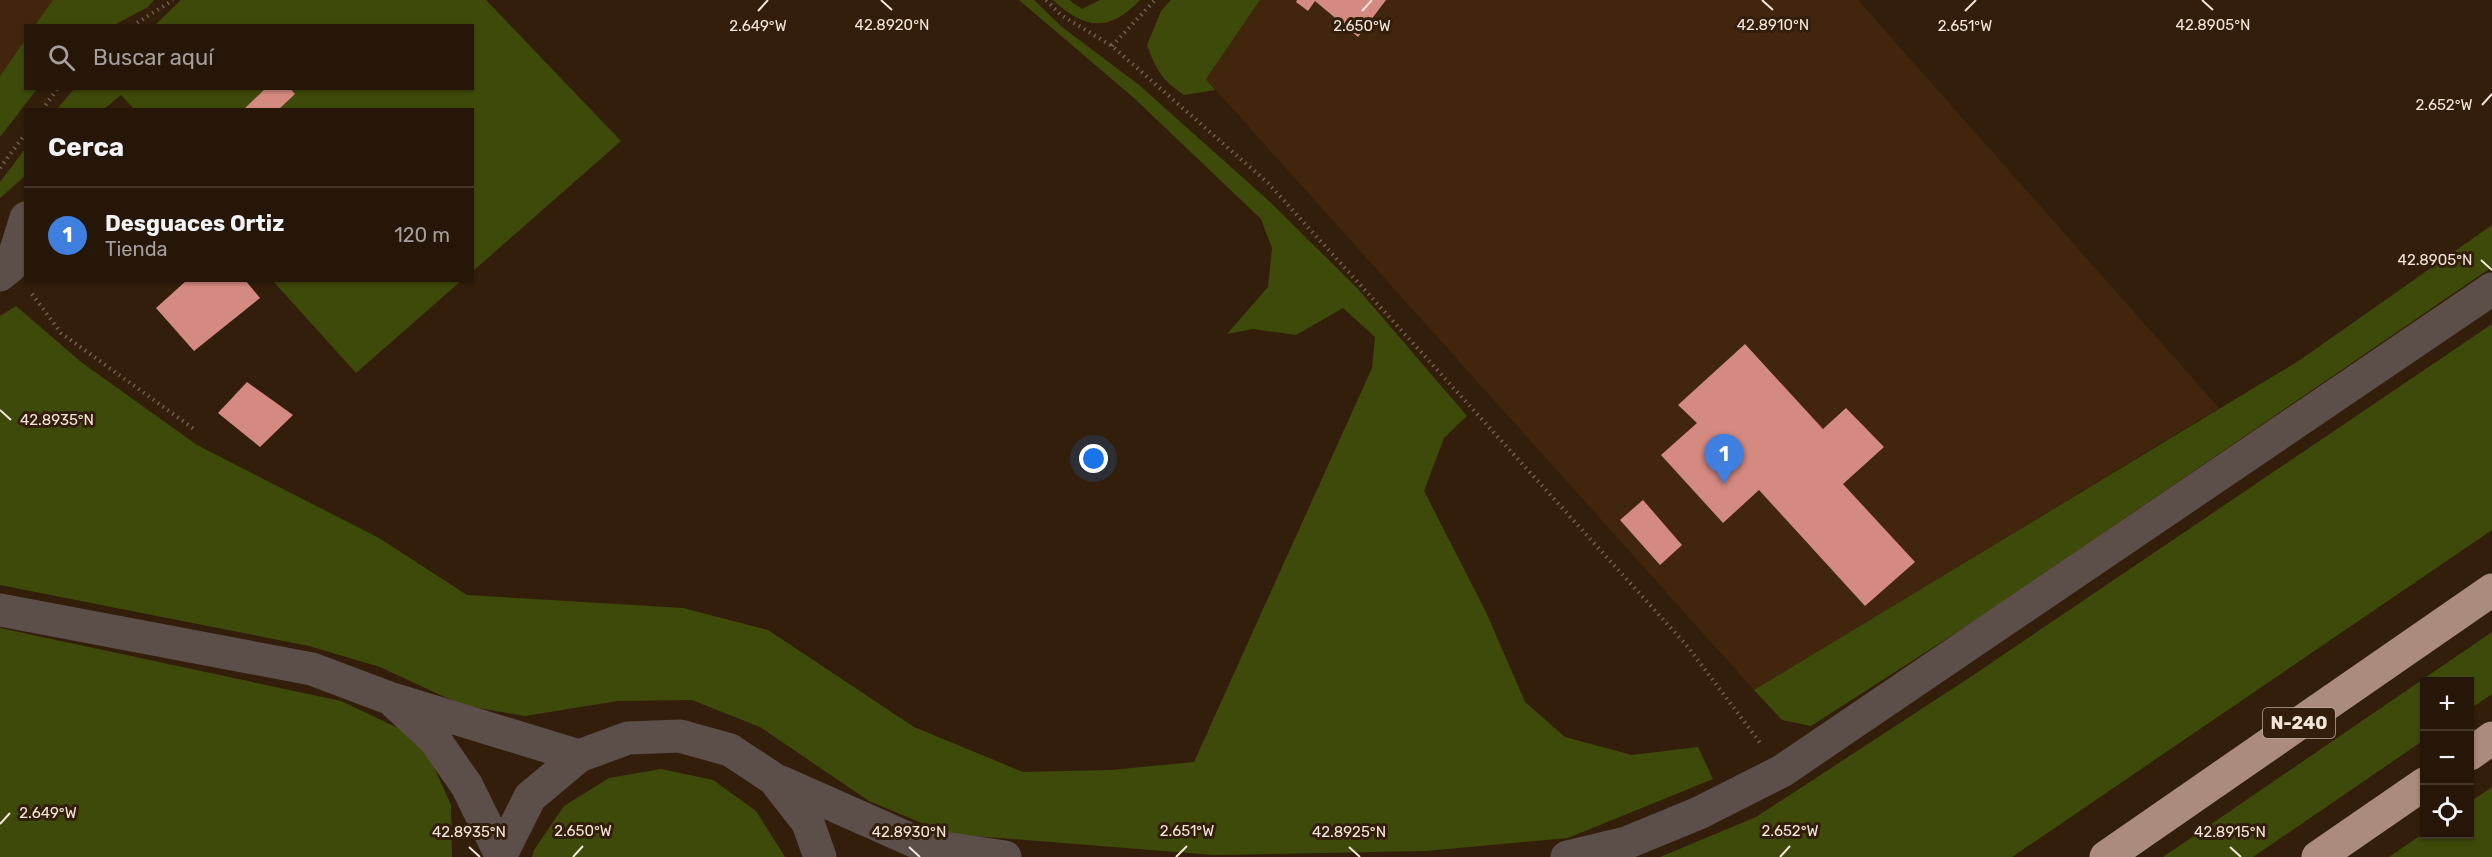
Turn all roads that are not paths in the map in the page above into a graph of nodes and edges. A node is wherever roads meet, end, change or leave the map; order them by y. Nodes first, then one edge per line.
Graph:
1 (24, 223) edge
2 (6, 270) edge
3 (2492, 289) edge
4 (2492, 590) edge
5 (0, 610) edge
6 (389, 698) junction
7 (2492, 738) edge
8 (2474, 751) edge
9 (579, 756) junction
10 (774, 779) junction
11 (2423, 785) edge
12 (500, 855) edge
13 (820, 857) edge
14 (1005, 857) edge
15 (1567, 857) edge
16 (2106, 857) edge
17 (2318, 857) edge

1 - 2 street
3 - 15 street
4 - 16 highway, N-240
5 - 6 street
6 - 9 street
6 - 12 street
7 - 8 highway
9 - 10 street
9 - 12 street
10 - 13 street
10 - 14 street
11 - 17 highway

